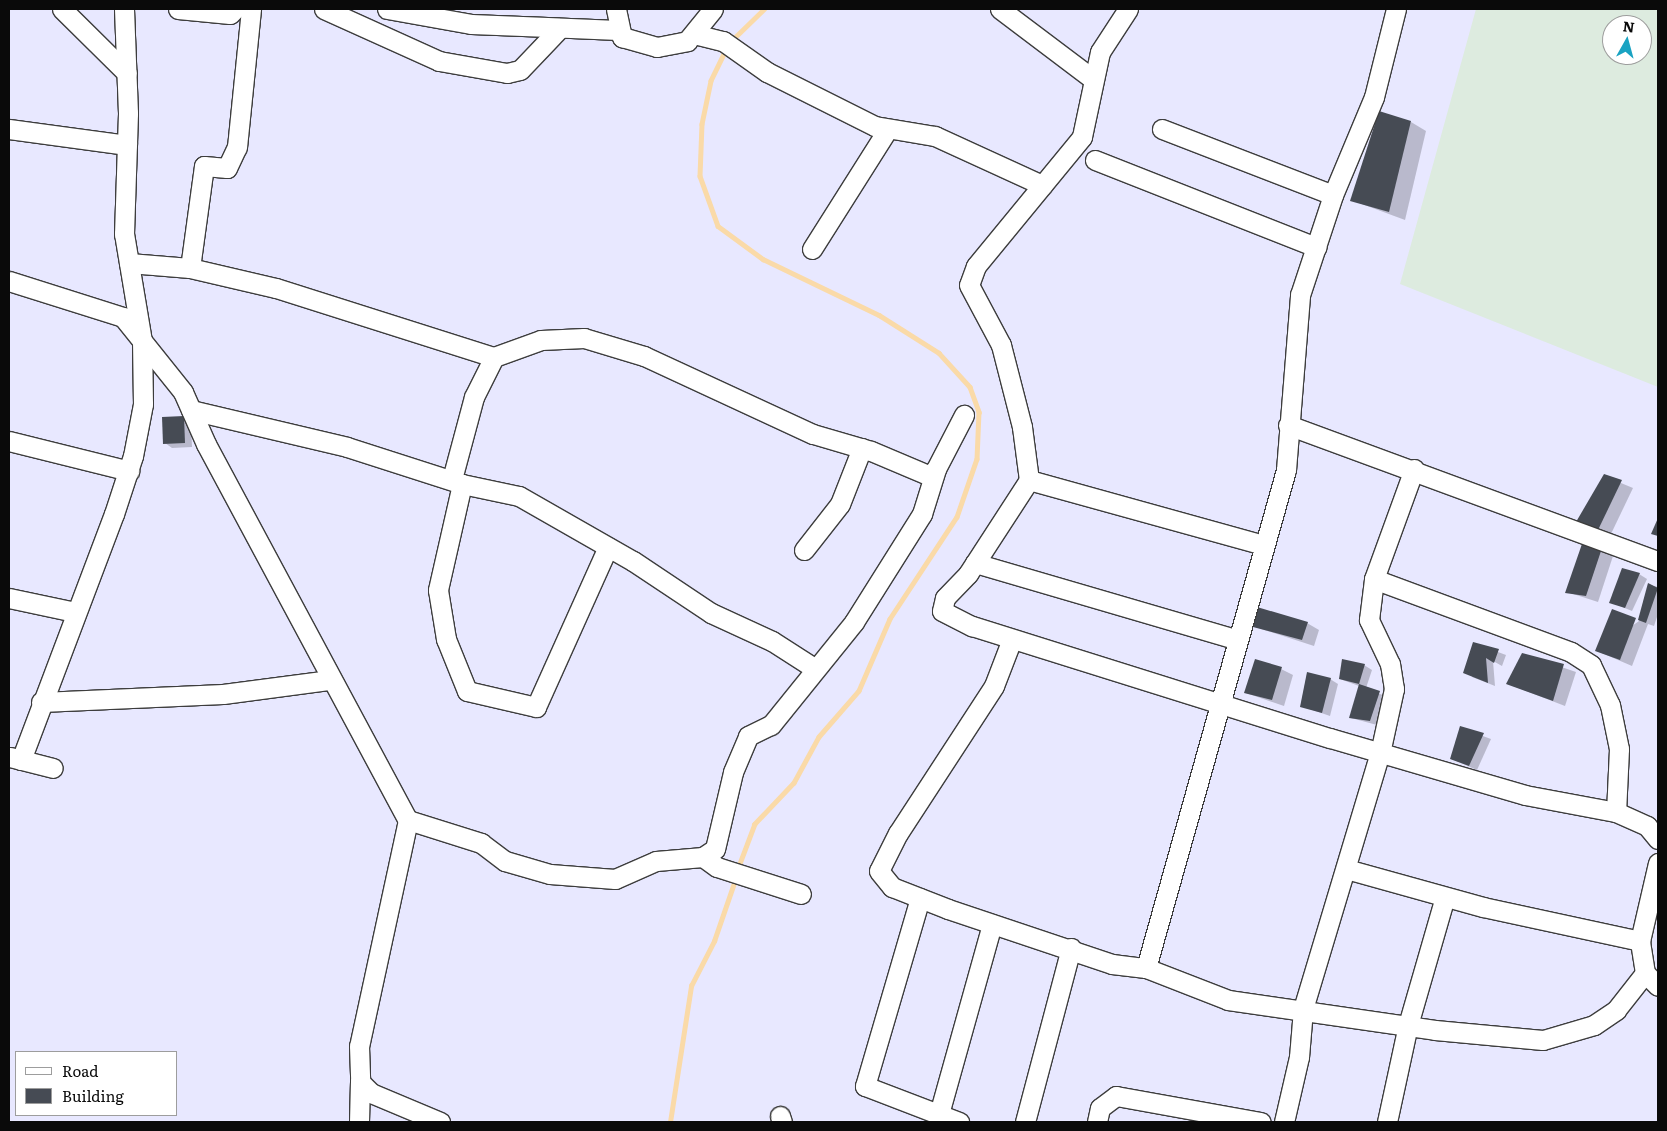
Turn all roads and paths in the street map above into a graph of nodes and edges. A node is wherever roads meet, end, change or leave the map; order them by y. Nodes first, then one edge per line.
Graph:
1 (62, 9) edge
2 (124, 9) edge
3 (178, 9) edge
4 (235, 9) edge
5 (251, 9) edge
6 (324, 9) edge
7 (387, 9) edge
8 (616, 9) edge
9 (713, 9) edge
10 (1000, 9) edge
11 (1128, 9) edge
12 (1396, 9) edge
13 (559, 28) junction
14 (618, 30) junction
15 (694, 34) junction
16 (127, 73) junction
17 (1093, 79) junction
18 (9, 129) edge
19 (888, 129) junction
20 (1162, 129) dead end
21 (127, 145) junction
22 (1095, 160) dead end
23 (1042, 184) junction
24 (1333, 195) junction
25 (1316, 247) junction
26 (812, 249) dead end
27 (129, 263) junction
28 (190, 268) junction
29 (9, 281) edge
30 (142, 341) junction
31 (494, 358) junction
32 (191, 410) junction
33 (964, 415) dead end
34 (1288, 425) junction
35 (9, 441) edge
36 (862, 448) junction
37 (1414, 468) junction
38 (129, 471) junction
39 (933, 477) junction
40 (1028, 480) junction
41 (457, 481) junction
42 (1263, 545) junction
43 (608, 546) junction
44 (804, 550) dead end
45 (1658, 561) edge
46 (975, 563) junction
47 (1374, 579) junction
48 (9, 598) edge
49 (75, 612) junction
50 (1012, 639) junction
51 (1238, 640) junction
52 (814, 668) junction
53 (330, 680) junction
54 (41, 702) junction
55 (1222, 705) junction
56 (1380, 753) junction
57 (15, 758) edge
58 (53, 768) dead end
59 (1616, 812) junction
60 (408, 820) junction
61 (1658, 839) edge
62 (703, 857) junction
63 (1658, 863) edge
64 (1346, 869) junction
65 (801, 894) dead end
66 (1445, 897) junction
67 (920, 898) junction
68 (992, 924) junction
69 (1640, 941) junction
70 (1070, 948) junction
71 (1146, 968) junction
72 (1652, 980) edge
73 (1303, 1010) junction
74 (1408, 1025) junction
75 (360, 1082) junction
76 (940, 1114) junction
77 (359, 1122) edge
78 (440, 1122) edge
79 (959, 1122) edge
80 (1025, 1122) edge
81 (1097, 1122) edge
82 (1261, 1122) edge
83 (1284, 1122) edge
84 (1387, 1122) edge

1 - 16 street
2 - 16 street
3 - 4 street
5 - 28 street
6 - 13 street
7 - 13 street
8 - 14 street
9 - 15 street
10 - 17 street
11 - 17 street
12 - 24 street
13 - 14 street
14 - 15 street
15 - 19 street
16 - 21 street
17 - 23 street
18 - 21 street
19 - 23 street
19 - 26 street
20 - 24 street
21 - 27 street
22 - 25 street
23 - 40 street
24 - 25 street
25 - 34 street
27 - 28 street
27 - 30 street
28 - 31 street
29 - 30 street
30 - 32 street
30 - 38 street
31 - 36 street
31 - 41 street
32 - 41 street
32 - 53 street
33 - 39 street
34 - 37 street
34 - 42 street
35 - 38 street
36 - 39 street
36 - 44 street
37 - 45 street
37 - 47 street
38 - 49 street
39 - 52 street
40 - 42 street
40 - 46 street
41 - 43 street
41 - 43 street
42 - 51 street
43 - 52 street
46 - 50 street
46 - 51 street
47 - 56 street
47 - 59 street
48 - 49 street
49 - 54 street
50 - 55 street
50 - 67 street
51 - 55 street
52 - 62 street
53 - 54 street
53 - 60 street
54 - 57 street
55 - 56 street
55 - 71 street
56 - 59 street
56 - 64 street
57 - 58 street
59 - 61 street
60 - 62 street
60 - 75 street
62 - 65 street
63 - 69 street
64 - 66 street
64 - 73 street
66 - 69 street
66 - 74 street
67 - 68 street
67 - 76 street
68 - 70 street
68 - 76 street
69 - 72 street
70 - 71 street
70 - 80 street
71 - 73 street
72 - 74 street
73 - 74 street
73 - 83 street
74 - 84 street
75 - 77 street
75 - 78 street
76 - 79 street
81 - 82 street

